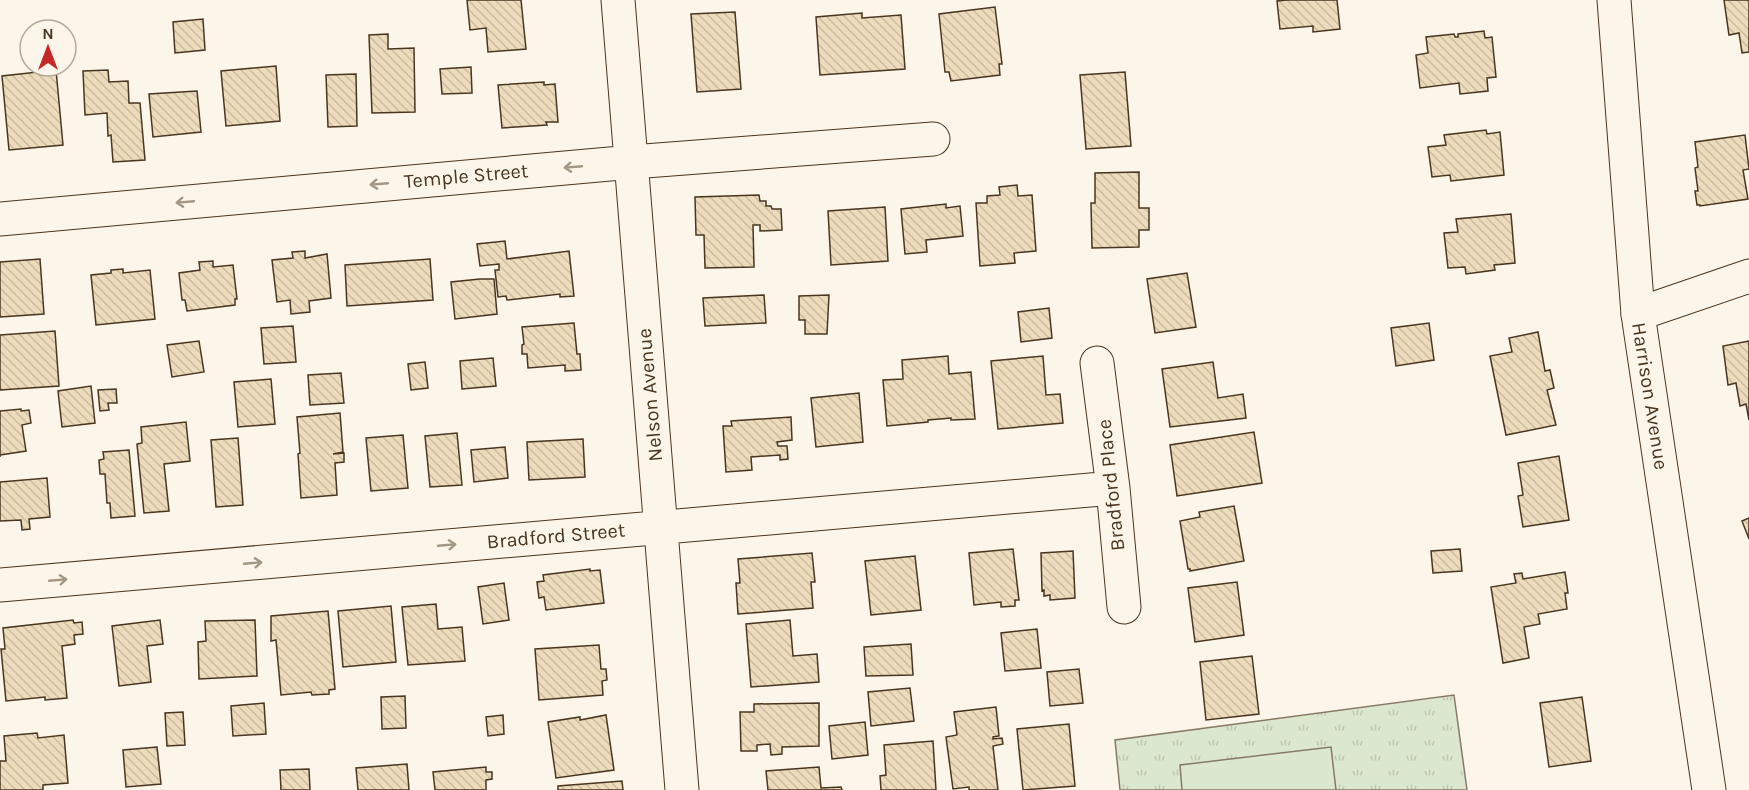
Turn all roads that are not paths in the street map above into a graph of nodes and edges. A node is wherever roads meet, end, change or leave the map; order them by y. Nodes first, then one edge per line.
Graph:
1 (618, 0) edge
2 (1614, 0) edge
3 (933, 139) dead end
4 (632, 162) junction
5 (0, 219) edge
6 (1749, 276) edge
7 (1638, 314) junction
8 (1097, 363) dead end
9 (1113, 488) junction
10 (661, 526) junction
11 (0, 585) edge
12 (1124, 607) dead end
13 (682, 790) edge
14 (1709, 790) edge

1 - 4 street, Nelson Avenue
2 - 7 street, Harrison Avenue
3 - 4 street, Temple Street
4 -> 5 street, Temple Street
4 - 10 street, Nelson Avenue
6 - 7 street
7 - 14 street, Harrison Avenue
8 - 9 street, Bradford Place
9 - 10 street, Bradford Street
9 - 12 street, Bradford Place
11 -> 10 street, Bradford Street
10 - 13 street, Nelson Avenue

